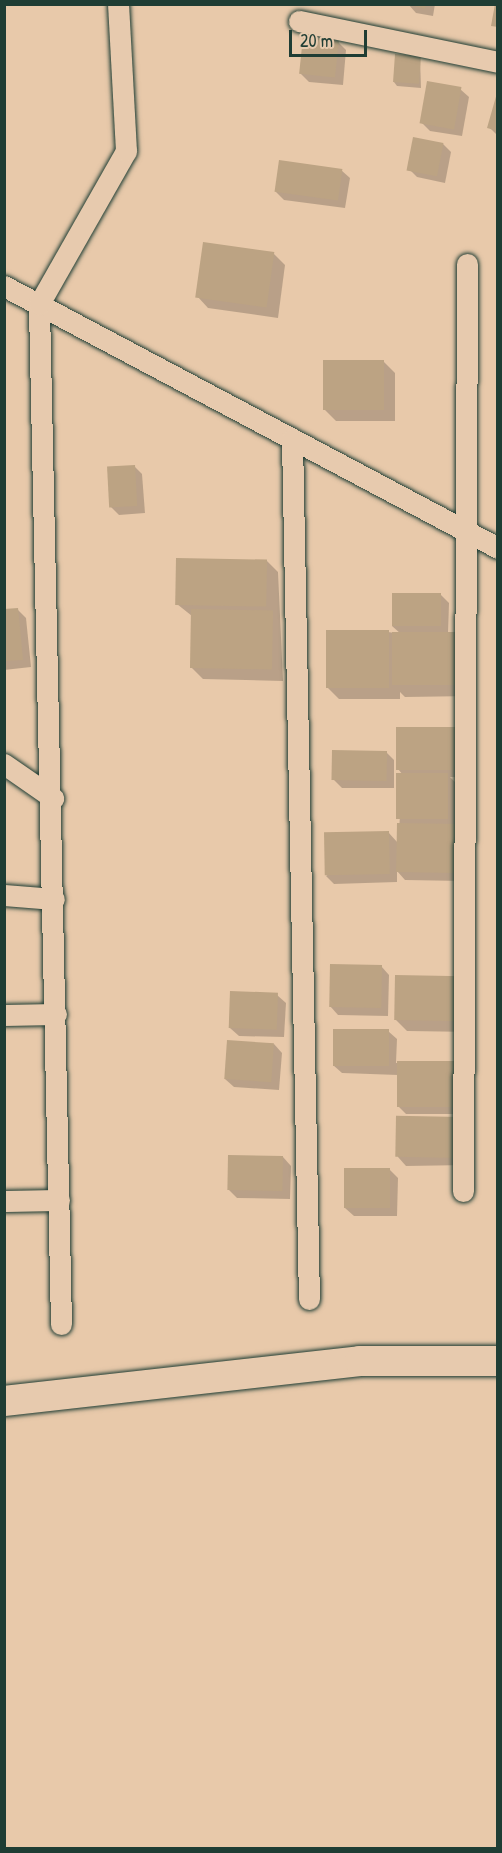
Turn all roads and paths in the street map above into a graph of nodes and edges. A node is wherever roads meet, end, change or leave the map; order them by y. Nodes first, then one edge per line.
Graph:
1 (118, 4) edge
2 (299, 21) dead end
3 (498, 62) edge
4 (467, 264) dead end
5 (4, 286) edge
6 (39, 304) junction
7 (292, 439) junction
8 (463, 530) junction
9 (498, 548) edge
10 (4, 764) edge
11 (53, 798) junction
12 (4, 895) edge
13 (54, 899) junction
14 (56, 1014) junction
15 (4, 1015) edge
16 (463, 1191) dead end
17 (59, 1200) junction
18 (4, 1201) edge
19 (309, 1299) dead end
20 (61, 1324) dead end
21 (498, 1360) edge
22 (4, 1401) edge

1 - 6 street
2 - 3 street
4 - 8 street
5 - 6 street
6 - 7 street
6 - 11 street
7 - 8 street
7 - 19 street
8 - 9 street
8 - 16 street
10 - 11 street
11 - 13 street
12 - 13 street
13 - 14 street
14 - 15 street
14 - 17 street
17 - 18 street
17 - 20 street
21 - 22 main road

